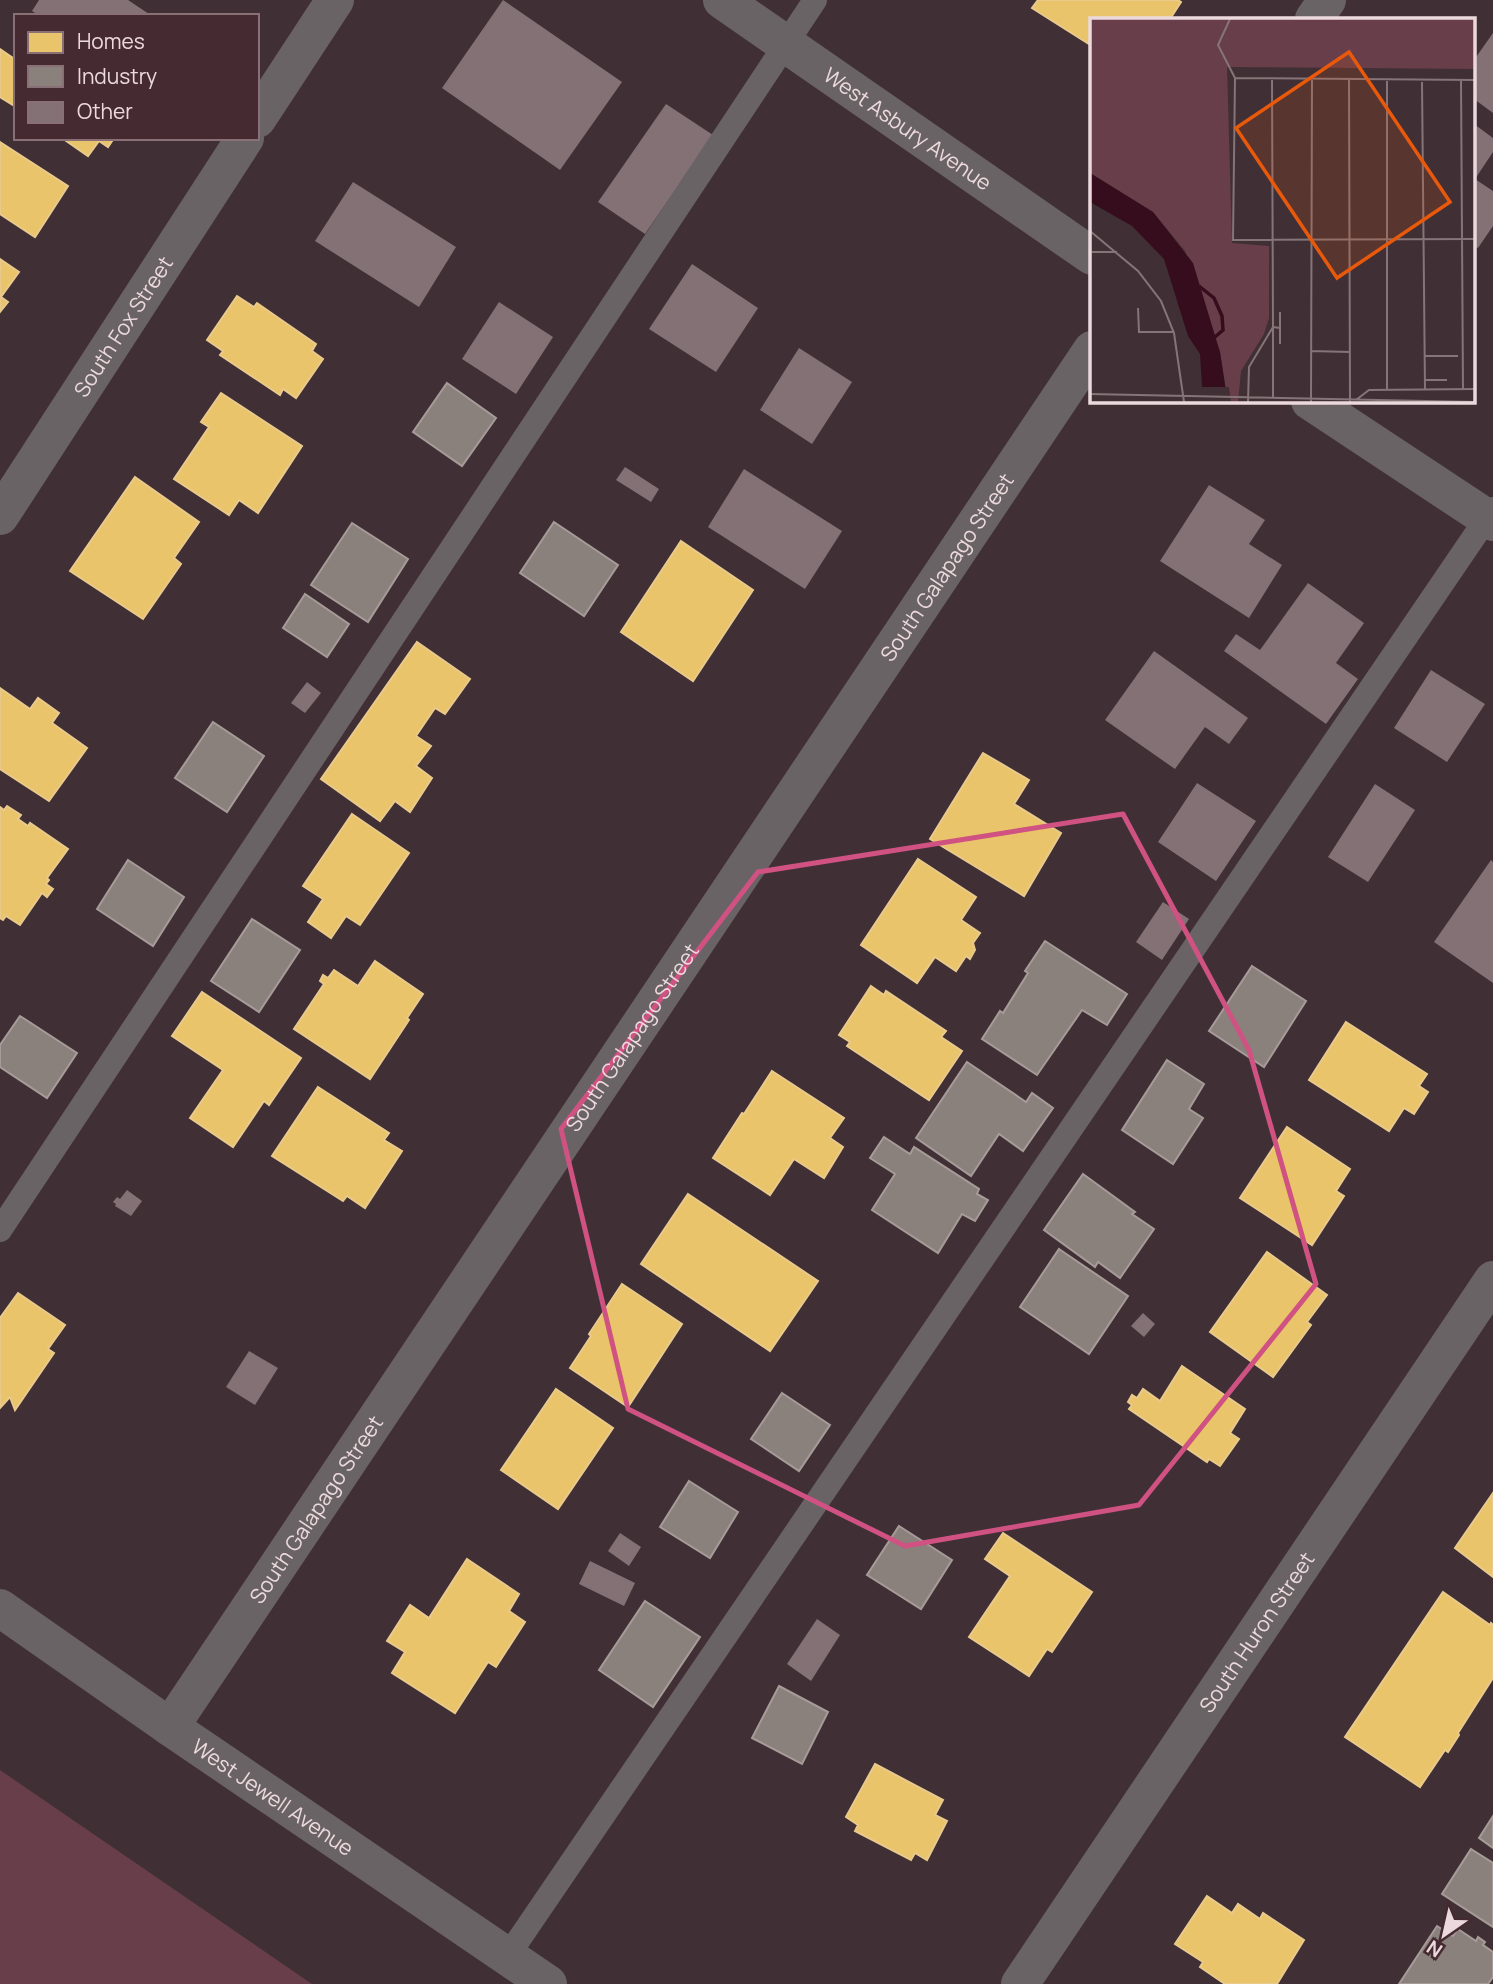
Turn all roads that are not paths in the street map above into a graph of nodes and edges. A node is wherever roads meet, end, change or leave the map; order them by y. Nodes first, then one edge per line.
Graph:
1 (335, 0) edge
2 (722, 0) edge
3 (815, 0) edge
4 (1327, 0) edge
5 (1315, 18) edge
6 (785, 43) junction
7 (259, 117) edge
8 (244, 140) edge
9 (1090, 255) edge
10 (1090, 353) edge
11 (1312, 402) edge
12 (0, 516) edge
13 (1491, 517) edge
14 (0, 1230) edge
15 (1493, 1280) edge
16 (0, 1608) edge
17 (170, 1727) junction
18 (507, 1957) junction
19 (548, 1984) edge
20 (1020, 1984) edge

1 - 7 street
2 - 6 street, West Asbury Avenue
3 - 6 lane
4 - 5 street
6 - 9 street, West Asbury Avenue
6 - 14 lane
8 - 12 street, South Fox Street
10 - 17 street, South Galapago Street
11 - 13 street
13 - 18 lane
15 - 20 street, South Huron Street
16 - 17 street, West Jewell Avenue
17 - 18 street, West Jewell Avenue
18 - 19 street, West Jewell Avenue

